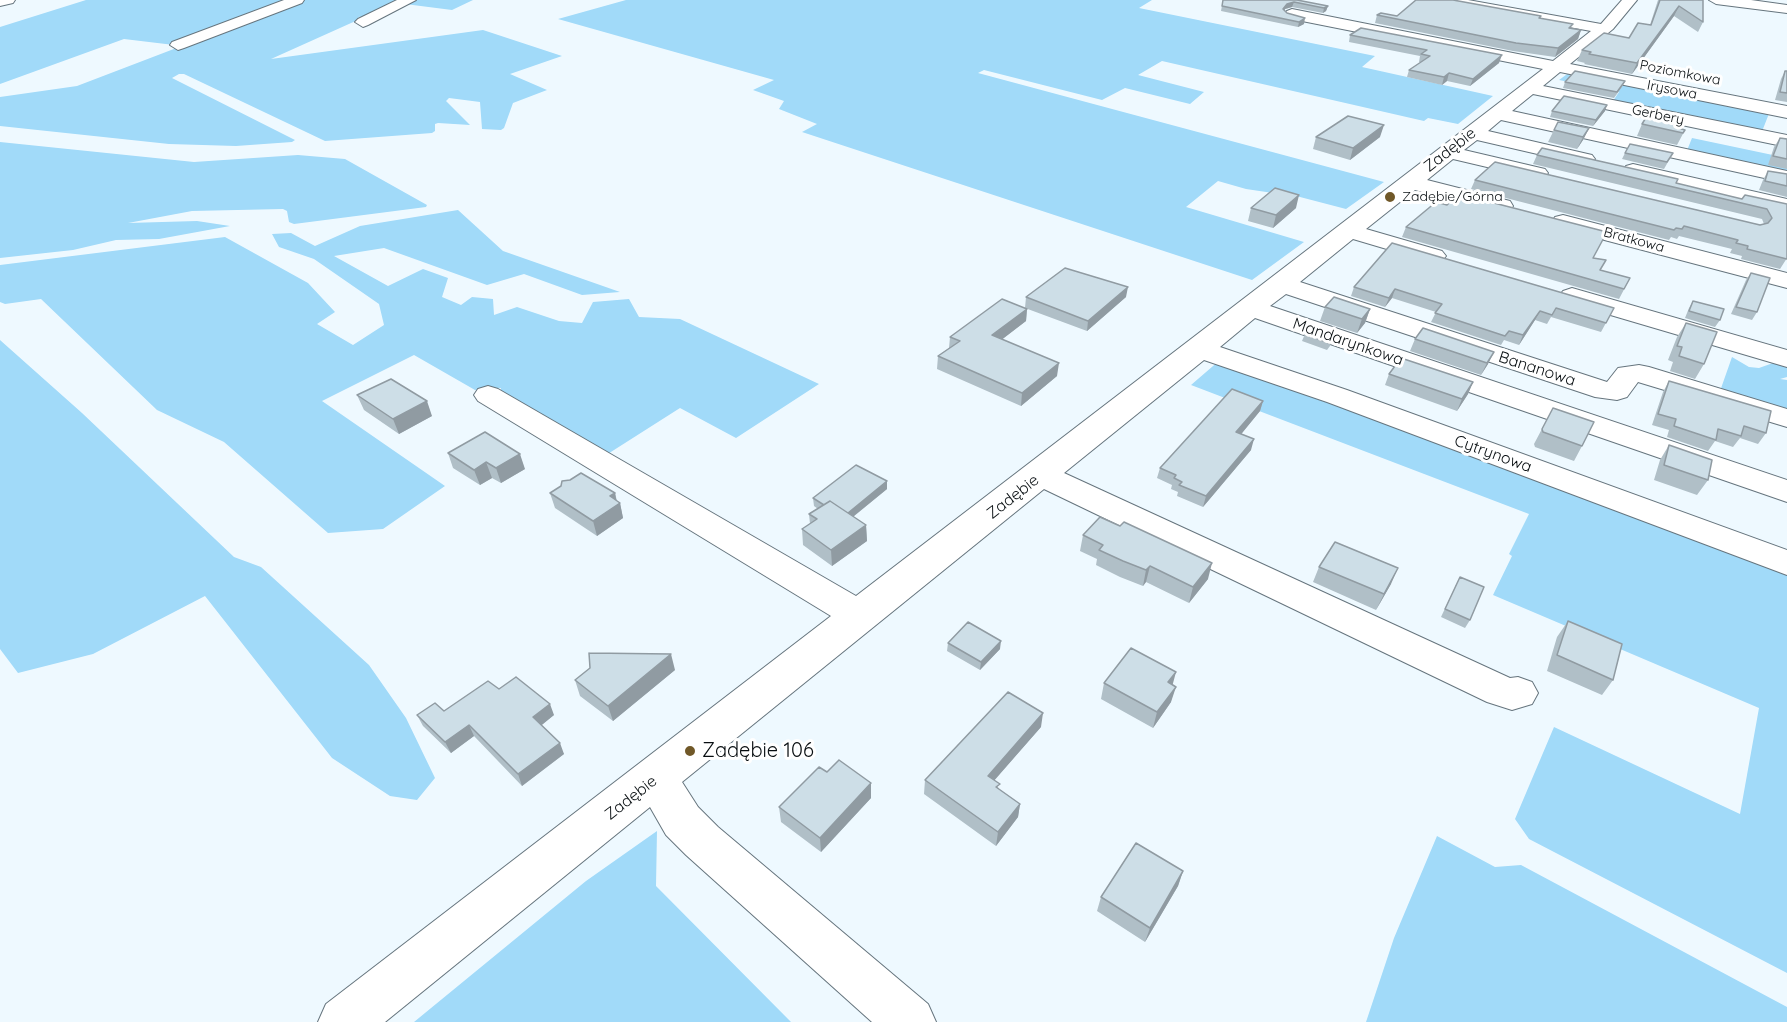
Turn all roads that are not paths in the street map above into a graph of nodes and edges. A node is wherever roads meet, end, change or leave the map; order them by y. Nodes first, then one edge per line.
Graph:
1 (8, 0) edge
2 (297, 0) edge
3 (410, 0) edge
4 (1443, 0) edge
5 (1630, 0) edge
6 (1716, 0) edge
7 (0, 2) edge
8 (1787, 9) edge
9 (1292, 14) edge
10 (363, 22) dead end
11 (1604, 29) junction
12 (178, 45) dead end
13 (1565, 60) junction
14 (1686, 75) dead end
15 (1528, 88) junction
16 (1787, 112) edge
17 (1497, 113) junction
18 (1787, 141) edge
19 (1461, 142) junction
20 (1787, 177) edge
21 (1562, 179) edge
22 (1410, 182) junction
23 (1787, 206) edge
24 (1525, 212) edge
25 (1547, 218) edge
26 (1349, 231) junction
27 (1461, 264) edge
28 (1787, 281) edge
29 (1281, 284) junction
30 (1551, 290) edge
31 (1250, 309) junction
32 (1198, 349) junction
33 (1787, 359) edge
34 (488, 395) dead end
35 (1787, 418) edge
36 (1040, 475) junction
37 (1787, 491) edge
38 (1787, 563) edge
39 (861, 616) junction
40 (1518, 693) dead end
41 (656, 778) junction
42 (344, 1022) edge
43 (910, 1022) edge

1 - 7 street
2 - 12 street
3 - 10 street
4 - 11 street
5 - 11 street, Zadębie
6 - 8 street
9 - 13 street
11 - 13 street, Zadębie
13 - 14 street, Poziomkowa
13 - 15 street, Zadębie
13 - 16 street, Irysowa
15 - 17 street, Zadębie
15 - 18 street, Gerbery
17 - 19 street, Zadębie
17 - 20 street
19 - 21 street
19 - 22 street, Zadębie
19 - 23 street
22 - 24 street
22 - 26 street, Zadębie
25 - 28 street, Bratkowa
26 - 27 street
26 - 29 street, Zadębie
29 - 31 street, Zadębie
29 - 35 street, Bananowa
30 - 33 street
31 - 32 street, Zadębie
31 - 37 street, Mandarynkowa
32 - 36 street, Zadębie
32 - 38 street, Cytrynowa
34 - 39 street
36 - 39 street, Zadębie
36 - 40 street
39 - 41 street, Zadębie
41 - 42 street, Zadębie
41 - 43 street

